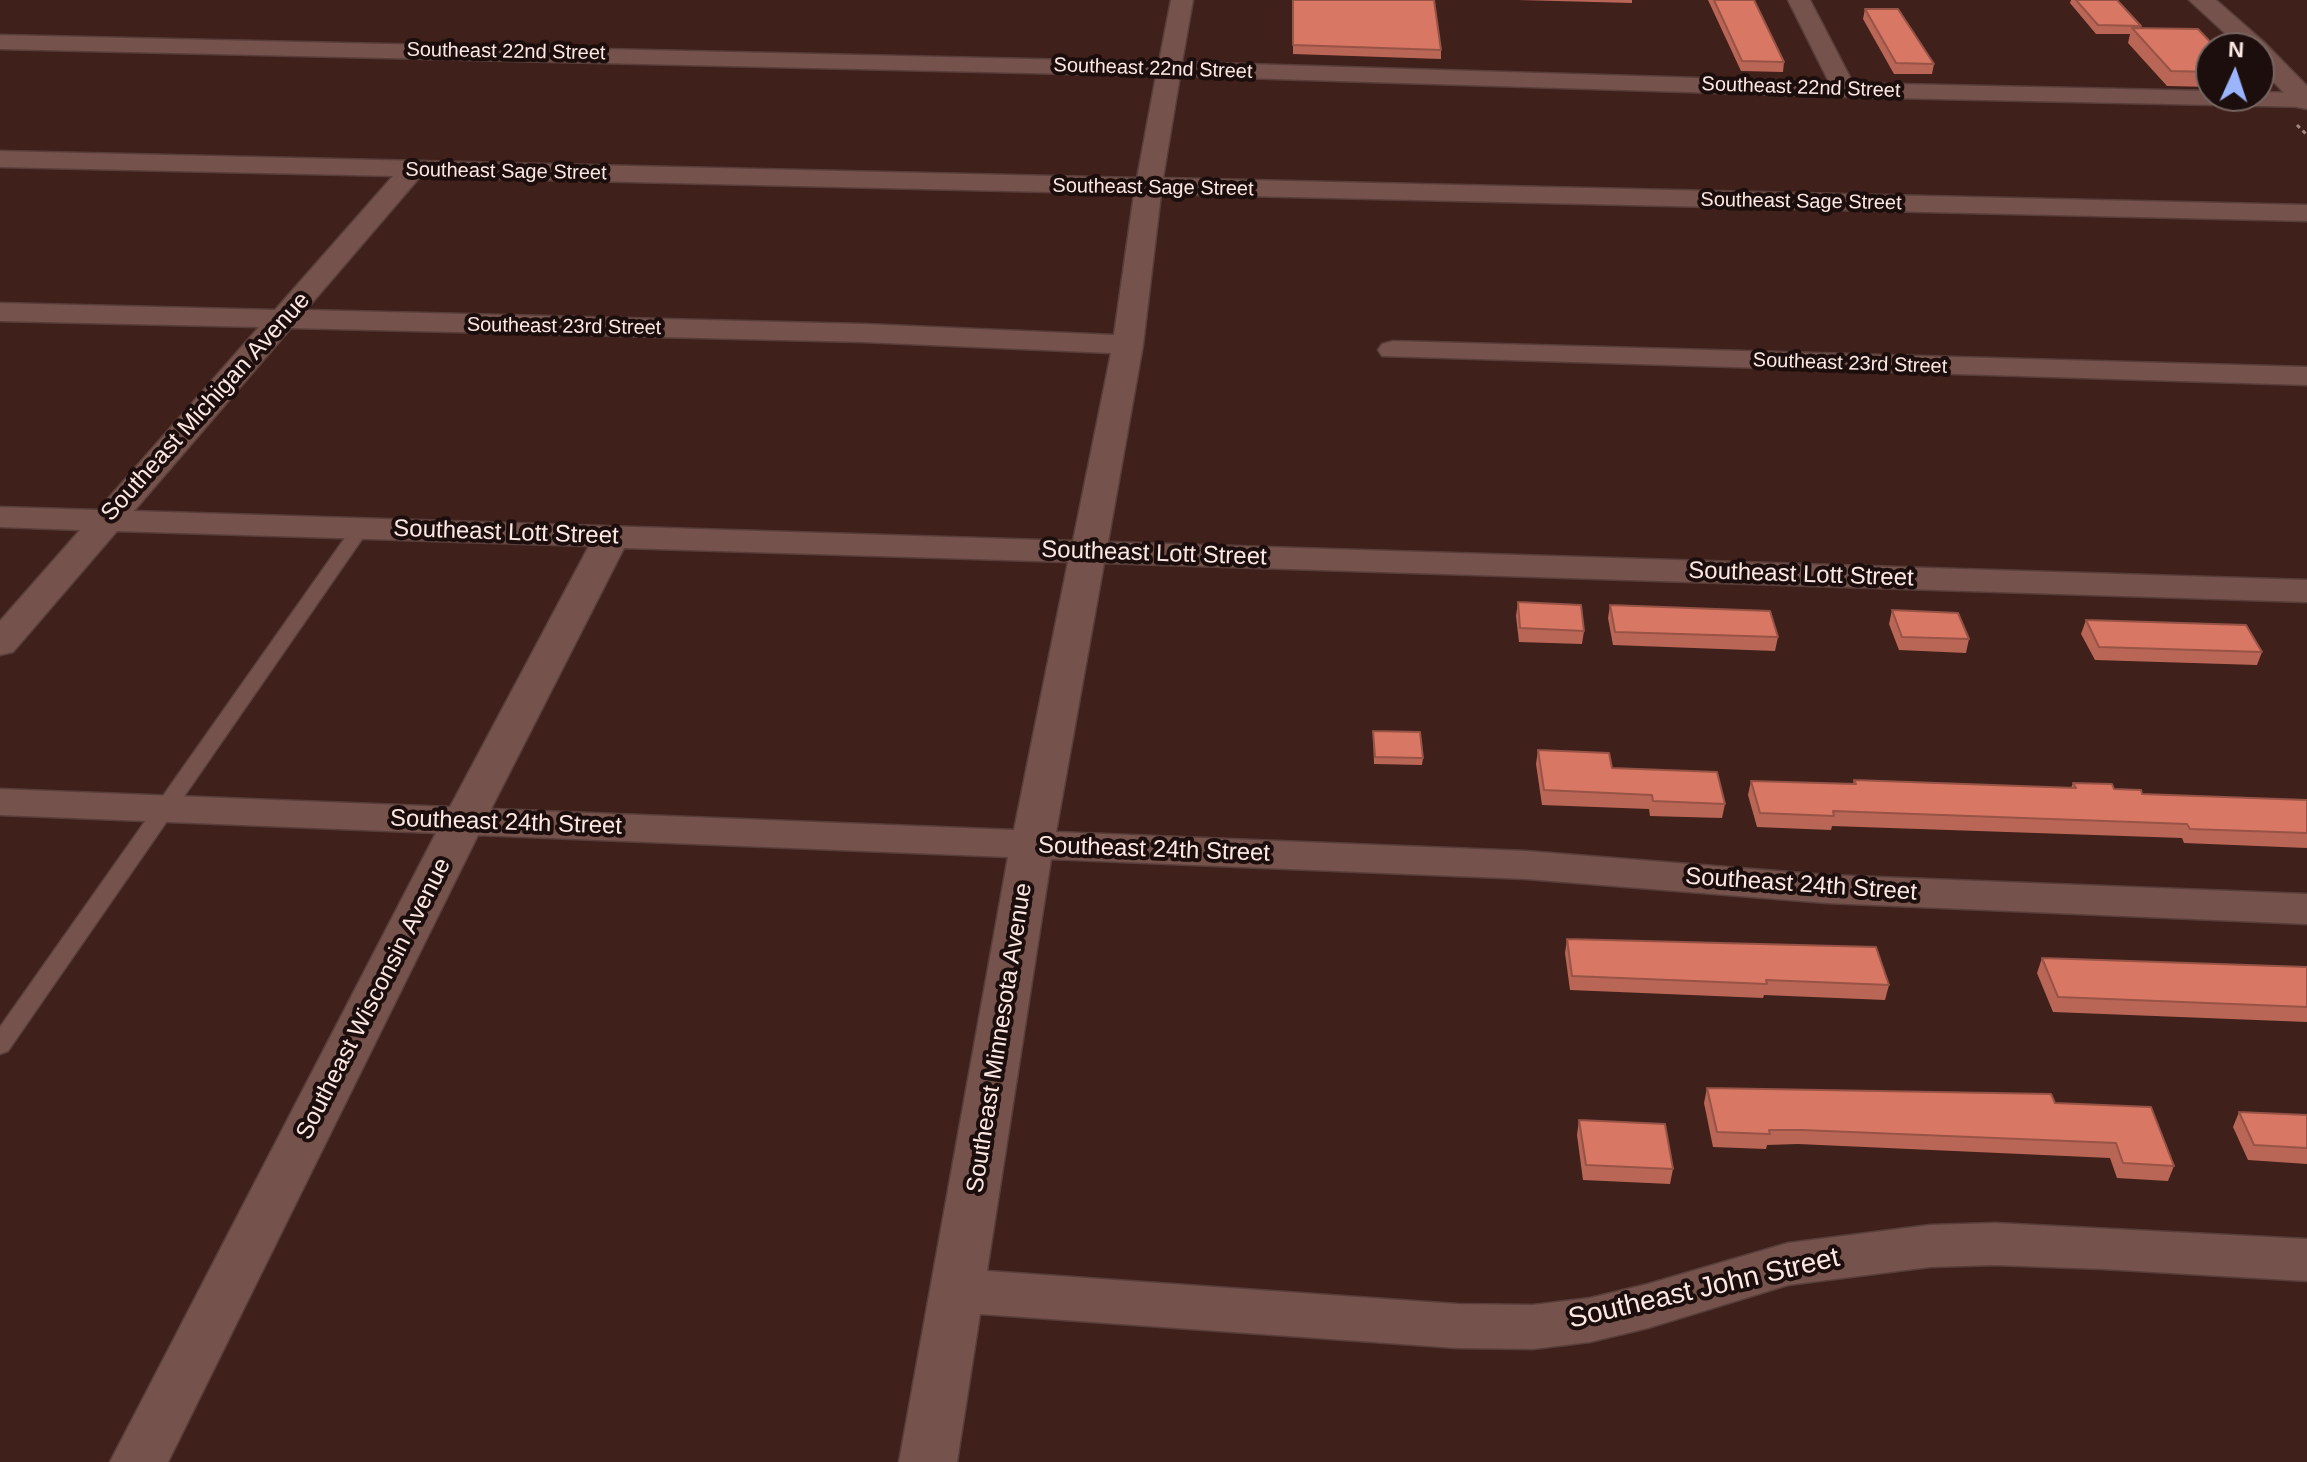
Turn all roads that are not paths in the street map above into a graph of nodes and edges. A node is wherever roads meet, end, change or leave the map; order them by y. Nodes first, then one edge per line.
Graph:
1 (1182, 0) edge
2 (1799, 0) edge
3 (2201, 0) edge
4 (2226, 0) edge
5 (2238, 32) edge
6 (2246, 32) edge
7 (0, 42) edge
8 (2275, 67) edge
9 (1169, 69) junction
10 (1845, 90) junction
11 (2307, 100) edge
12 (0, 159) edge
13 (412, 170) junction
14 (1148, 188) junction
15 (2307, 213) edge
16 (0, 312) edge
17 (284, 321) junction
18 (1128, 345) junction
19 (1393, 350) dead end
20 (2307, 376) edge
21 (0, 517) edge
22 (105, 520) junction
23 (360, 529) junction
24 (612, 537) junction
25 (1087, 552) junction
26 (2307, 591) edge
27 (0, 644) edge
28 (0, 802) edge
29 (163, 809) junction
30 (464, 821) junction
31 (1032, 845) junction
32 (2307, 909) edge
33 (0, 1045) edge
34 (2307, 1260) edge
35 (958, 1291) junction
36 (139, 1462) edge
37 (928, 1462) edge

1 - 9 street, Southeast Minnesota Avenue
2 - 10 street
3 - 5 main road
4 - 6 main road
7 - 9 street, Southeast 22nd Street
8 - 11 main road
9 - 10 street, Southeast 22nd Street
9 - 14 street, Southeast Minnesota Avenue
10 - 11 street, Southeast 22nd Street
12 - 13 street, Southeast Sage Street
13 - 14 street, Southeast Sage Street
13 - 17 street, Southeast Michigan Avenue
14 - 15 street, Southeast Sage Street
14 - 18 street, Southeast Minnesota Avenue
16 - 17 street, Southeast 23rd Street
17 - 18 street, Southeast 23rd Street
17 - 22 street, Southeast Michigan Avenue
18 - 25 street, Southeast Minnesota Avenue
19 - 20 street, Southeast 23rd Street
21 - 22 street, Southeast Lott Street
22 - 23 street, Southeast Lott Street
22 - 27 street, Southeast Michigan Avenue
23 - 24 street, Southeast Lott Street
23 - 29 lane
24 - 25 street, Southeast Lott Street
24 - 30 street, Southeast Wisconsin Avenue
25 - 26 street, Southeast Lott Street
25 - 31 street, Southeast Minnesota Avenue
28 - 29 street, Southeast 24th Street
29 - 30 street, Southeast 24th Street
29 - 33 lane
30 - 31 street, Southeast 24th Street
30 - 36 street, Southeast Wisconsin Avenue
31 - 32 street, Southeast 24th Street
31 - 35 street, Southeast Minnesota Avenue
34 - 35 street, Southeast John Street
35 - 37 street, Southeast Minnesota Avenue

